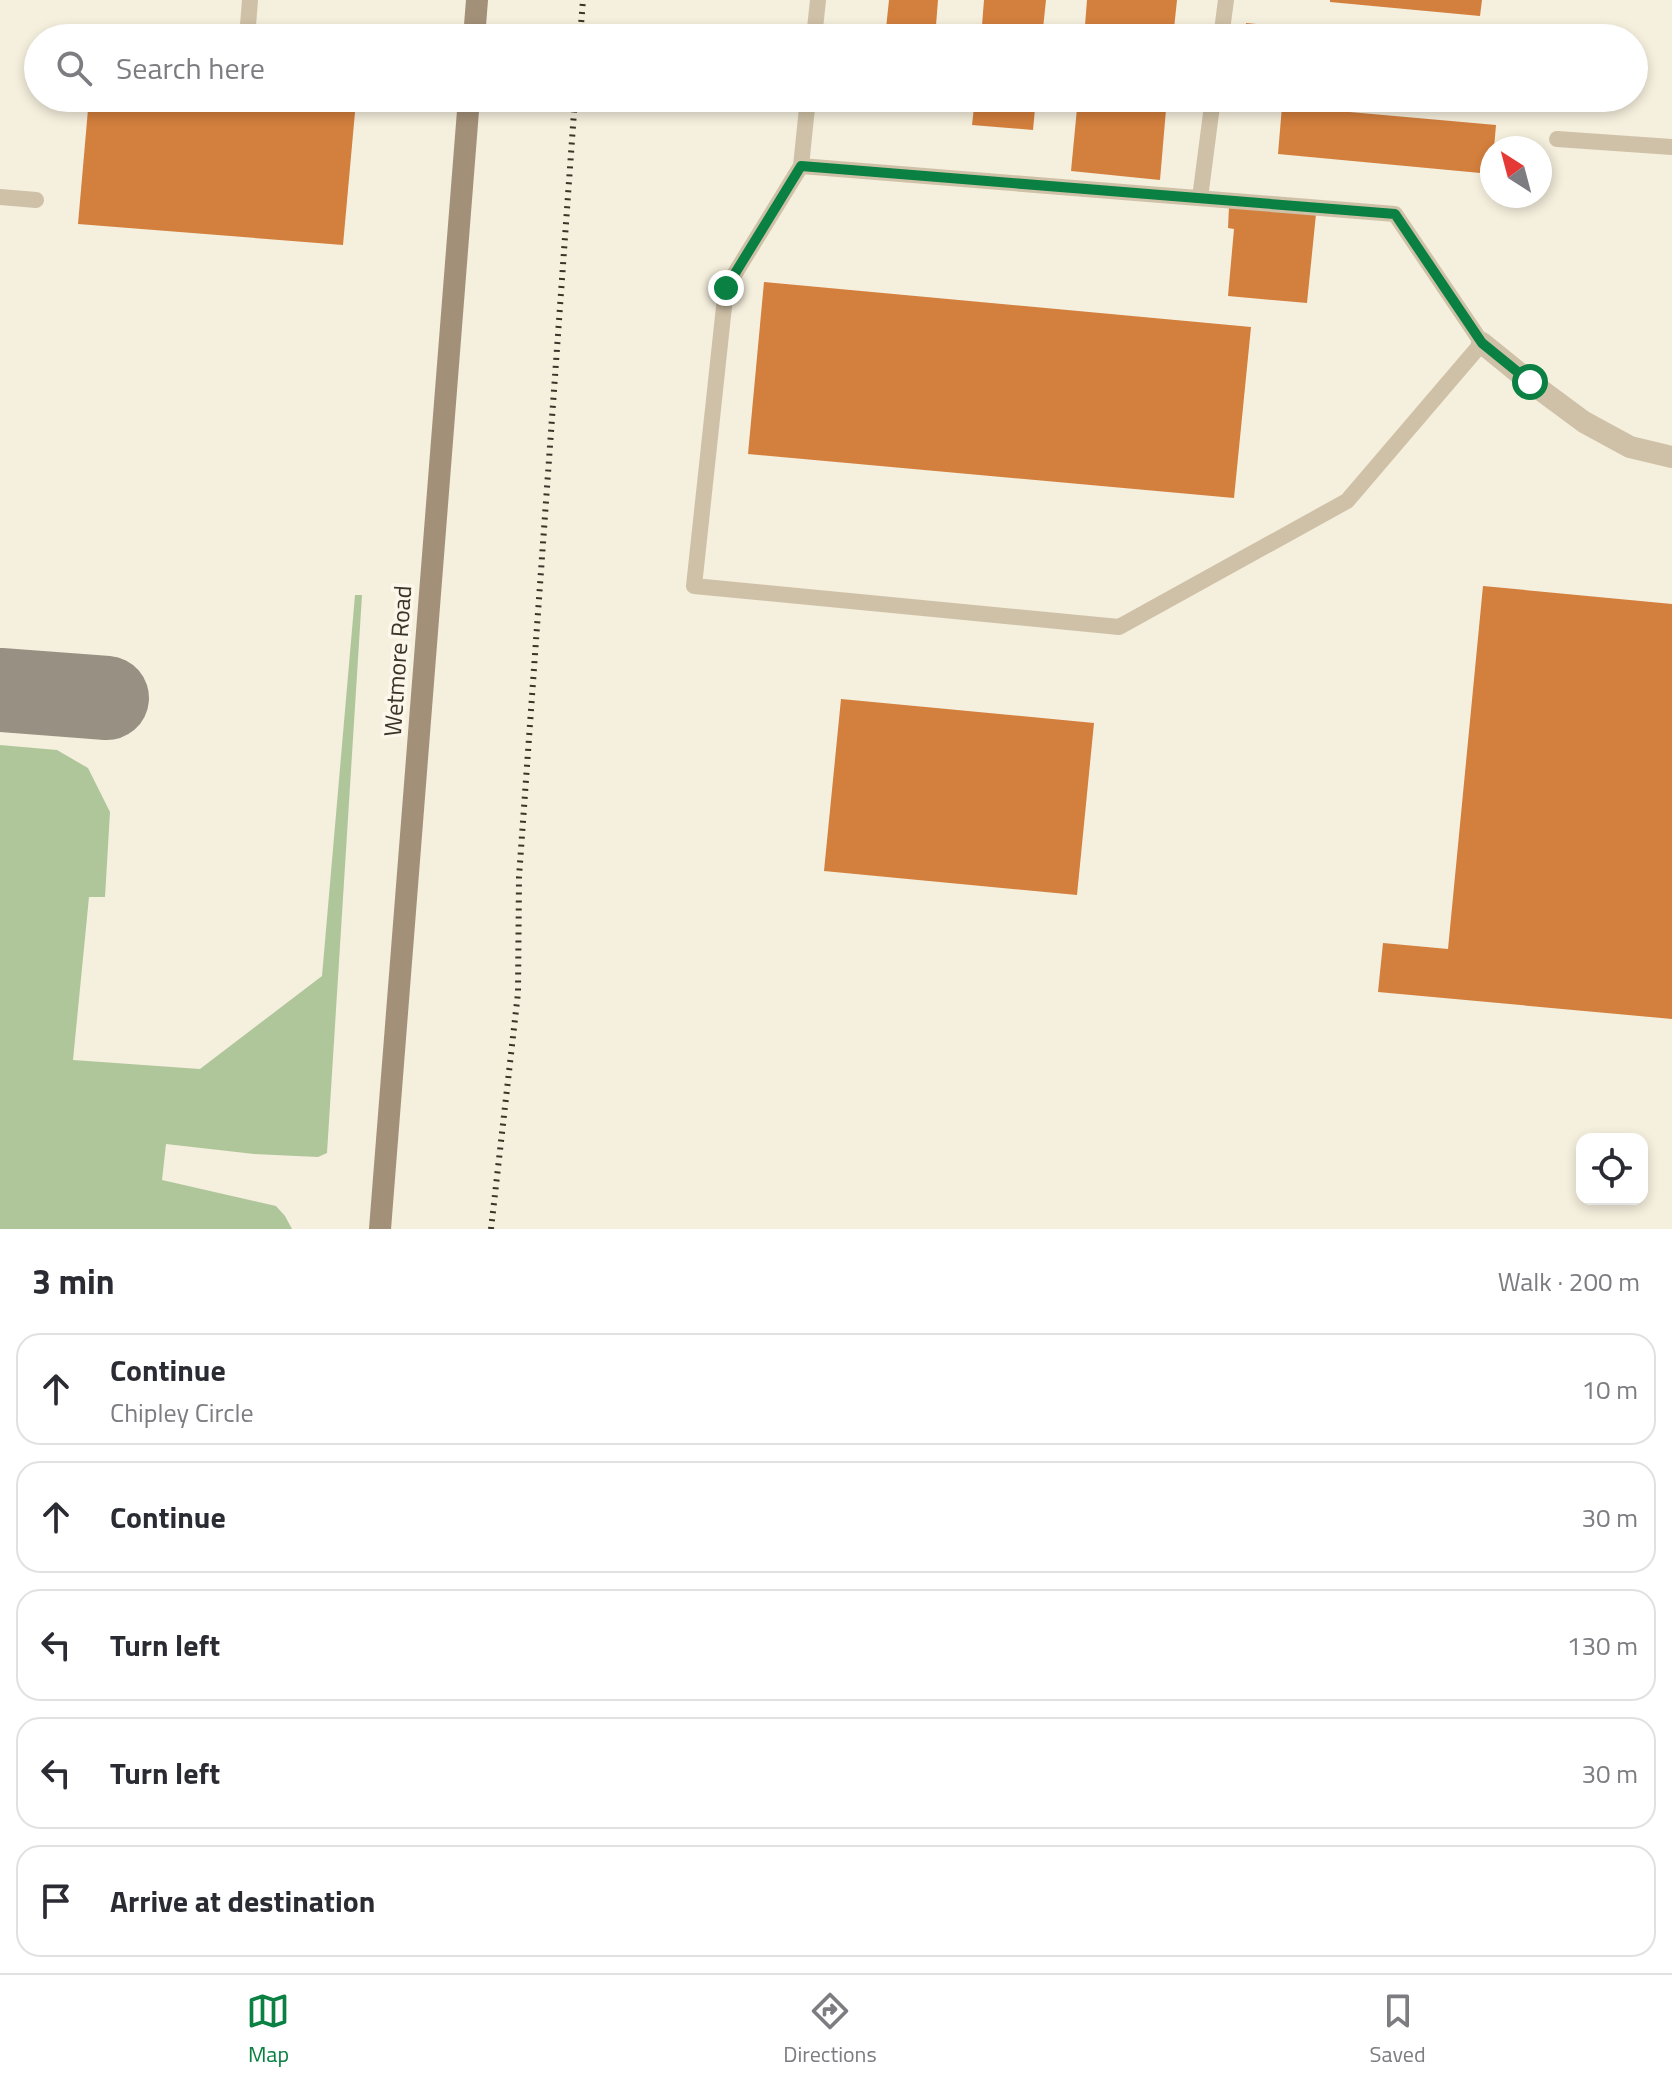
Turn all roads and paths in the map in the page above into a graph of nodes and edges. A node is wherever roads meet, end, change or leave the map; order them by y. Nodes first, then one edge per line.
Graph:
1 (250, 0) edge
2 (477, 0) edge
3 (818, 0) edge
4 (1226, 0) edge
5 (248, 24) edge
6 (475, 24) edge
7 (815, 24) edge
8 (1223, 24) edge
9 (468, 112) edge
10 (807, 112) edge
11 (1211, 112) edge
12 (1557, 139) dead end
13 (1672, 147) edge
14 (801, 166) junction
15 (0, 197) edge
16 (1200, 198) junction
17 (36, 200) dead end
18 (1482, 343) junction
19 (1672, 457) edge
20 (380, 1229) edge

1 - 5 lane
2 - 6 main road
3 - 7 lane
4 - 8 lane
9 - 20 main road, Wetmore Road
10 - 14 lane
11 - 16 lane
12 - 13 lane
14 - 16 lane
14 - 18 lane
15 - 17 lane
16 - 18 lane
18 - 19 street

